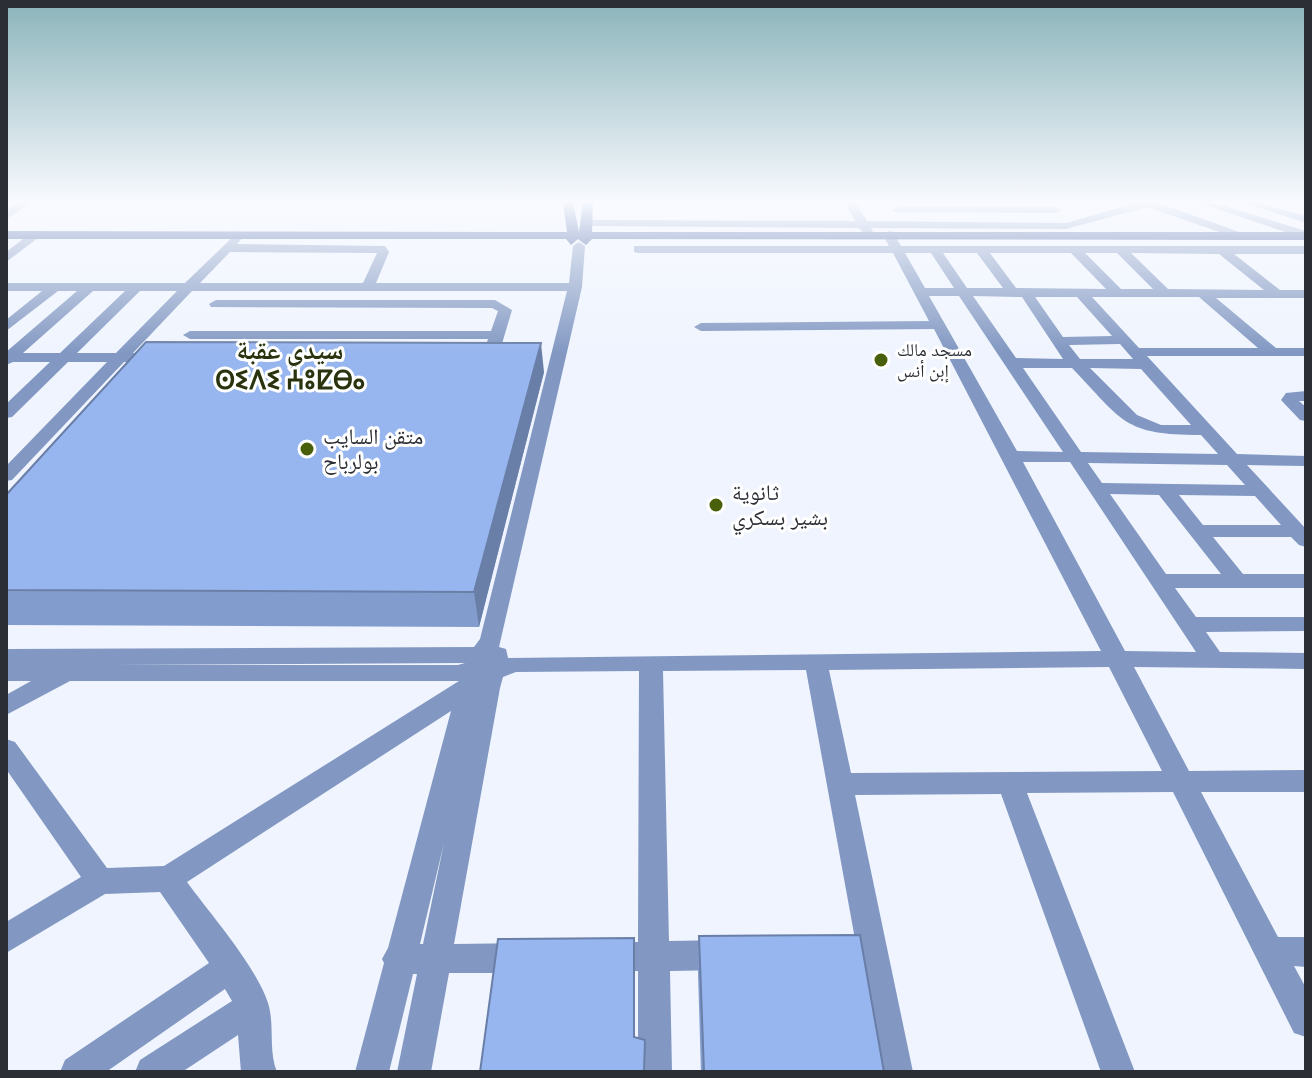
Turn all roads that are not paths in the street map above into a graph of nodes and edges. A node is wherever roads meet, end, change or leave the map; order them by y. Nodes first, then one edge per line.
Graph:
1 (222, 252) edge
2 (383, 252) edge
3 (579, 252) edge
4 (894, 252) edge
5 (936, 252) edge
6 (983, 252) edge
7 (1077, 252) edge
8 (1128, 252) edge
9 (1225, 252) edge
10 (56, 286) junction
11 (91, 286) junction
12 (138, 286) junction
13 (190, 286) junction
14 (231, 286) junction
15 (368, 286) junction
16 (7, 287) edge
17 (575, 287) junction
18 (918, 292) junction
19 (963, 292) junction
20 (1020, 293) junction
21 (1081, 293) junction
22 (1117, 293) junction
23 (1164, 293) junction
24 (1202, 293) junction
25 (1276, 293) junction
26 (1306, 294) edge
27 (216, 304) junction
28 (936, 325) junction
29 (6, 327) edge
30 (701, 327) dead end
31 (496, 335) junction
32 (1059, 341) junction
33 (180, 346) junction
34 (1271, 351) junction
35 (1135, 352) junction
36 (1306, 352) edge
37 (62, 357) junction
38 (489, 357) edge
39 (7, 358) edge
40 (122, 358) junction
41 (1010, 363) junction
42 (1080, 364) junction
43 (1306, 396) edge
44 (6, 413) edge
45 (1306, 416) edge
46 (1206, 430) junction
47 (6, 451) edge
48 (29, 451) junction
49 (1011, 456) junction
50 (1074, 458) junction
51 (1234, 460) junction
52 (1306, 461) edge
53 (6, 476) edge
54 (1095, 488) junction
55 (1164, 489) junction
56 (1262, 491) junction
57 (1197, 531) junction
58 (1302, 536) edge
59 (1159, 581) junction
60 (1237, 581) junction
61 (1306, 581) edge
62 (1306, 624) edge
63 (1189, 625) junction
64 (6, 657) edge
65 (1118, 659) junction
66 (816, 661) junction
67 (1214, 661) junction
68 (1306, 661) edge
69 (488, 664) junction
70 (651, 664) junction
71 (71, 665) junction
72 (6, 673) edge
73 (6, 706) edge
74 (6, 749) edge
75 (1180, 781) junction
76 (1306, 781) edge
77 (1010, 783) junction
78 (840, 784) junction
79 (168, 879) junction
80 (100, 881) junction
81 (6, 939) edge
82 (1271, 951) junction
83 (1306, 952) edge
84 (873, 953) junction
85 (810, 954) edge
86 (748, 955) edge
87 (654, 956) junction
88 (576, 957) edge
89 (545, 958) edge
90 (398, 959) junction
91 (436, 960) junction
92 (230, 967) junction
93 (253, 1006) junction
94 (1305, 1016) edge
95 (77, 1072) edge
96 (152, 1072) edge
97 (260, 1072) edge
98 (372, 1072) edge
99 (414, 1072) edge
100 (655, 1072) edge
101 (896, 1072) edge
102 (1118, 1072) edge

1 - 13 street
2 - 15 street
3 - 17 street
4 - 18 street
5 - 19 street
6 - 20 street
7 - 22 street
8 - 23 street
9 - 25 street
10 - 11 street
10 - 16 street
10 - 29 street
11 - 12 street
11 - 39 street
12 - 13 street
12 - 37 street
13 - 14 street
13 - 40 street
14 - 15 street
14 - 27 street
15 - 17 street
17 - 69 street
18 - 19 street
18 - 28 street
19 - 20 street
19 - 41 street
20 - 21 street
20 - 32 street
21 - 22 street
21 - 35 street
22 - 23 street
23 - 24 street
24 - 25 street
24 - 34 street
25 - 26 street
27 - 31 street
27 - 33 street
28 - 30 street
28 - 49 street
31 - 33 street
31 - 38 street
32 - 35 street
32 - 42 street
33 - 40 street
34 - 35 street
34 - 36 street
35 - 42 street
35 - 46 street
37 - 39 street
37 - 40 street
37 - 44 street
40 - 48 street
41 - 42 street
41 - 50 street
42 - 46 street
43 - 45 street
46 - 51 street
47 - 48 street
48 - 53 street
49 - 50 street
49 - 65 street
50 - 51 street
50 - 54 street
51 - 52 street
51 - 56 street
54 - 55 street
54 - 59 street
55 - 56 street
55 - 57 street
56 - 58 street
57 - 58 street
57 - 60 street
59 - 60 street
59 - 63 street
60 - 61 street
62 - 63 street
63 - 67 street
64 - 71 street
65 - 66 street
65 - 67 street
65 - 75 street
66 - 70 street
66 - 78 street
67 - 68 street
69 - 70 street
69 - 71 street
69 - 79 street
69 - 90 street
69 - 91 street
70 - 87 street
71 - 72 street
71 - 73 street
74 - 80 street
75 - 76 street
75 - 77 street
75 - 82 street
77 - 78 street
77 - 102 street
78 - 84 street
79 - 80 street
79 - 92 street
80 - 81 street
82 - 83 street
82 - 94 street
84 - 85 street
84 - 101 street
86 - 87 street
87 - 88 street
87 - 100 street
89 - 91 street
90 - 91 street
90 - 98 street
91 - 99 street
92 - 93 street
92 - 95 street
93 - 96 street
93 - 97 street

